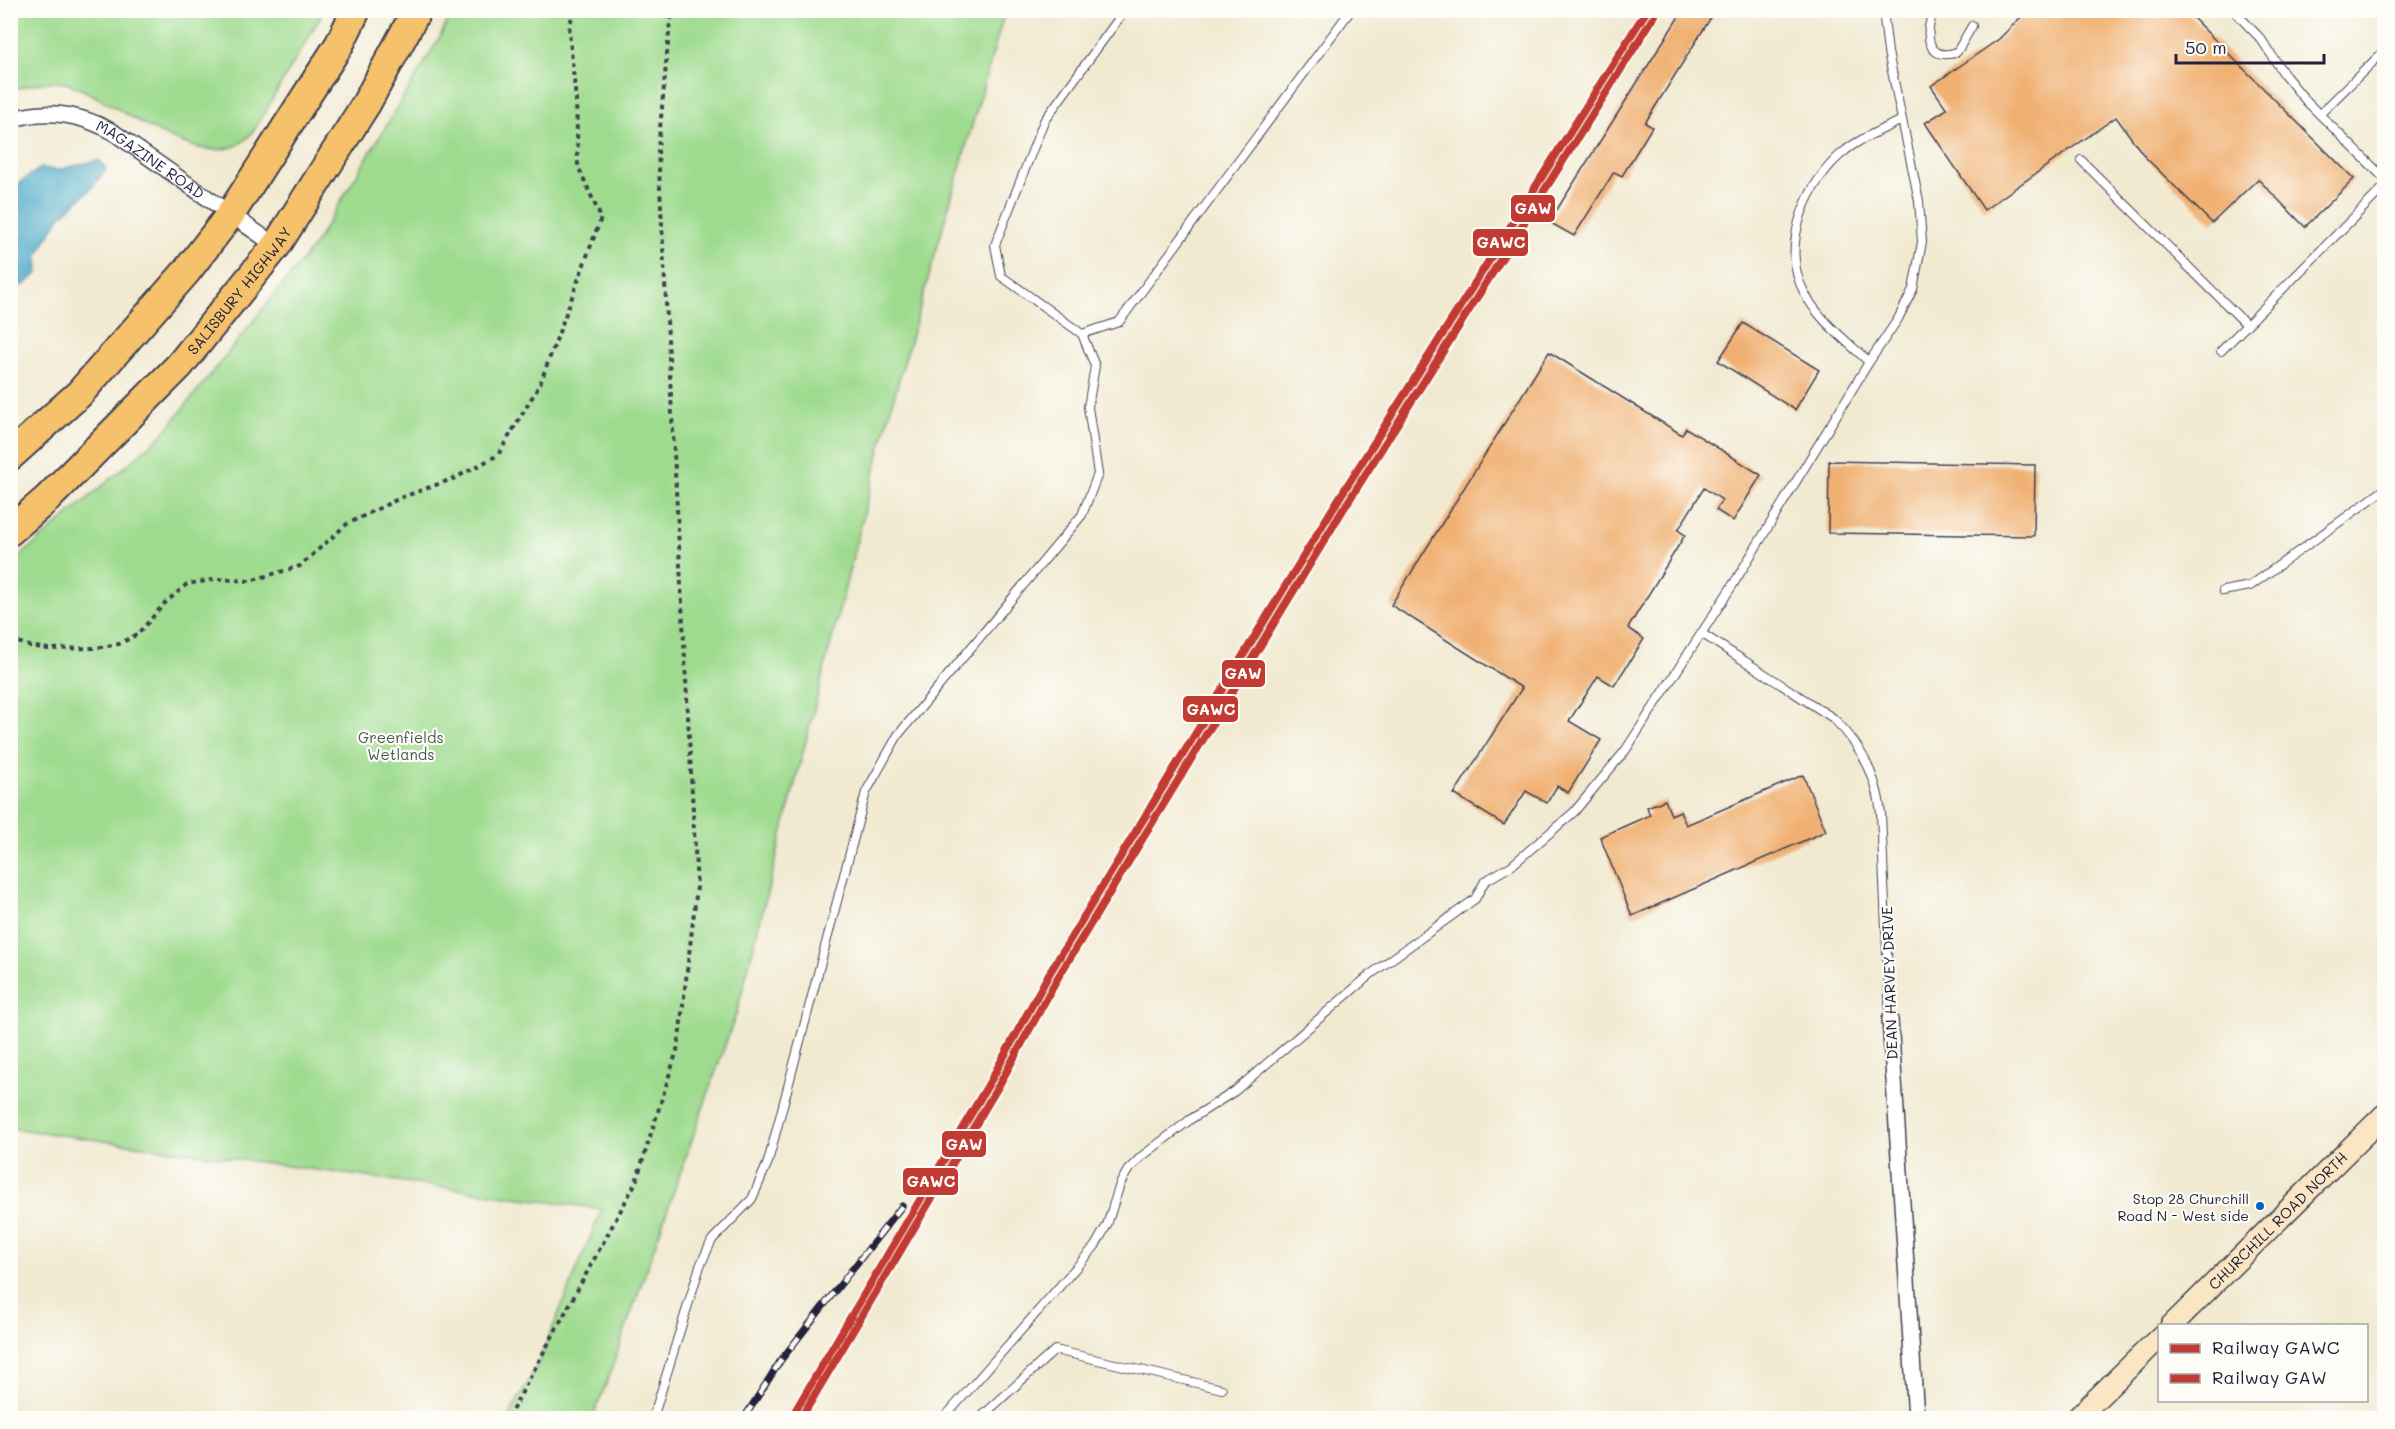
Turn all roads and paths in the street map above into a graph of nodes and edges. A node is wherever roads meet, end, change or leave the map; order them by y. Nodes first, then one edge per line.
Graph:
1 (356, 10) edge
2 (417, 10) edge
3 (573, 10) edge
4 (674, 10) edge
5 (1125, 10) edge
6 (1351, 10) edge
7 (1883, 10) edge
8 (1934, 10) edge
9 (2233, 10) edge
10 (1972, 26) dead end
11 (2385, 51) edge
12 (2319, 114) junction
13 (10, 120) edge
14 (1902, 120) junction
15 (2081, 160) dead end
16 (2385, 178) edge
17 (2385, 188) edge
18 (230, 215) junction
19 (276, 246) junction
20 (2247, 325) junction
21 (1083, 334) junction
22 (2221, 351) dead end
23 (1869, 362) junction
24 (10, 456) edge
25 (2385, 490) edge
26 (10, 531) edge
27 (2223, 591) dead end
28 (1701, 633) junction
29 (10, 639) edge
30 (1890, 1019) joint
31 (2385, 1115) edge
32 (2173, 1324) edge
33 (2158, 1339) edge
34 (1222, 1389) dead end
35 (508, 1419) edge
36 (653, 1419) edge
37 (944, 1419) edge
38 (980, 1419) edge
39 (1916, 1419) edge
40 (2078, 1419) edge

1 - 18 highway
2 - 19 highway, SALISBURY HIGHWAY
3 - 29 path
4 - 35 path
5 - 21 lane
6 - 21 lane
7 - 14 lane
8 - 10 lane
9 - 12 lane
11 - 12 lane
12 - 16 lane
13 - 18 street, MAGAZINE ROAD
14 - 23 lane
14 - 23 lane
15 - 20 lane
17 - 20 lane
18 - 19 street, MAGAZINE ROAD
18 - 24 highway
19 - 26 highway, SALISBURY HIGHWAY
20 - 22 lane
21 - 36 lane
23 - 28 lane
25 - 27 lane
28 - 30 lane, DEAN HARVEY DRIVE
28 - 37 lane
30 - 39 street, DEAN HARVEY DRIVE
31 - 32 street, CHURCHILL ROAD NORTH
33 - 40 street
34 - 38 lane

